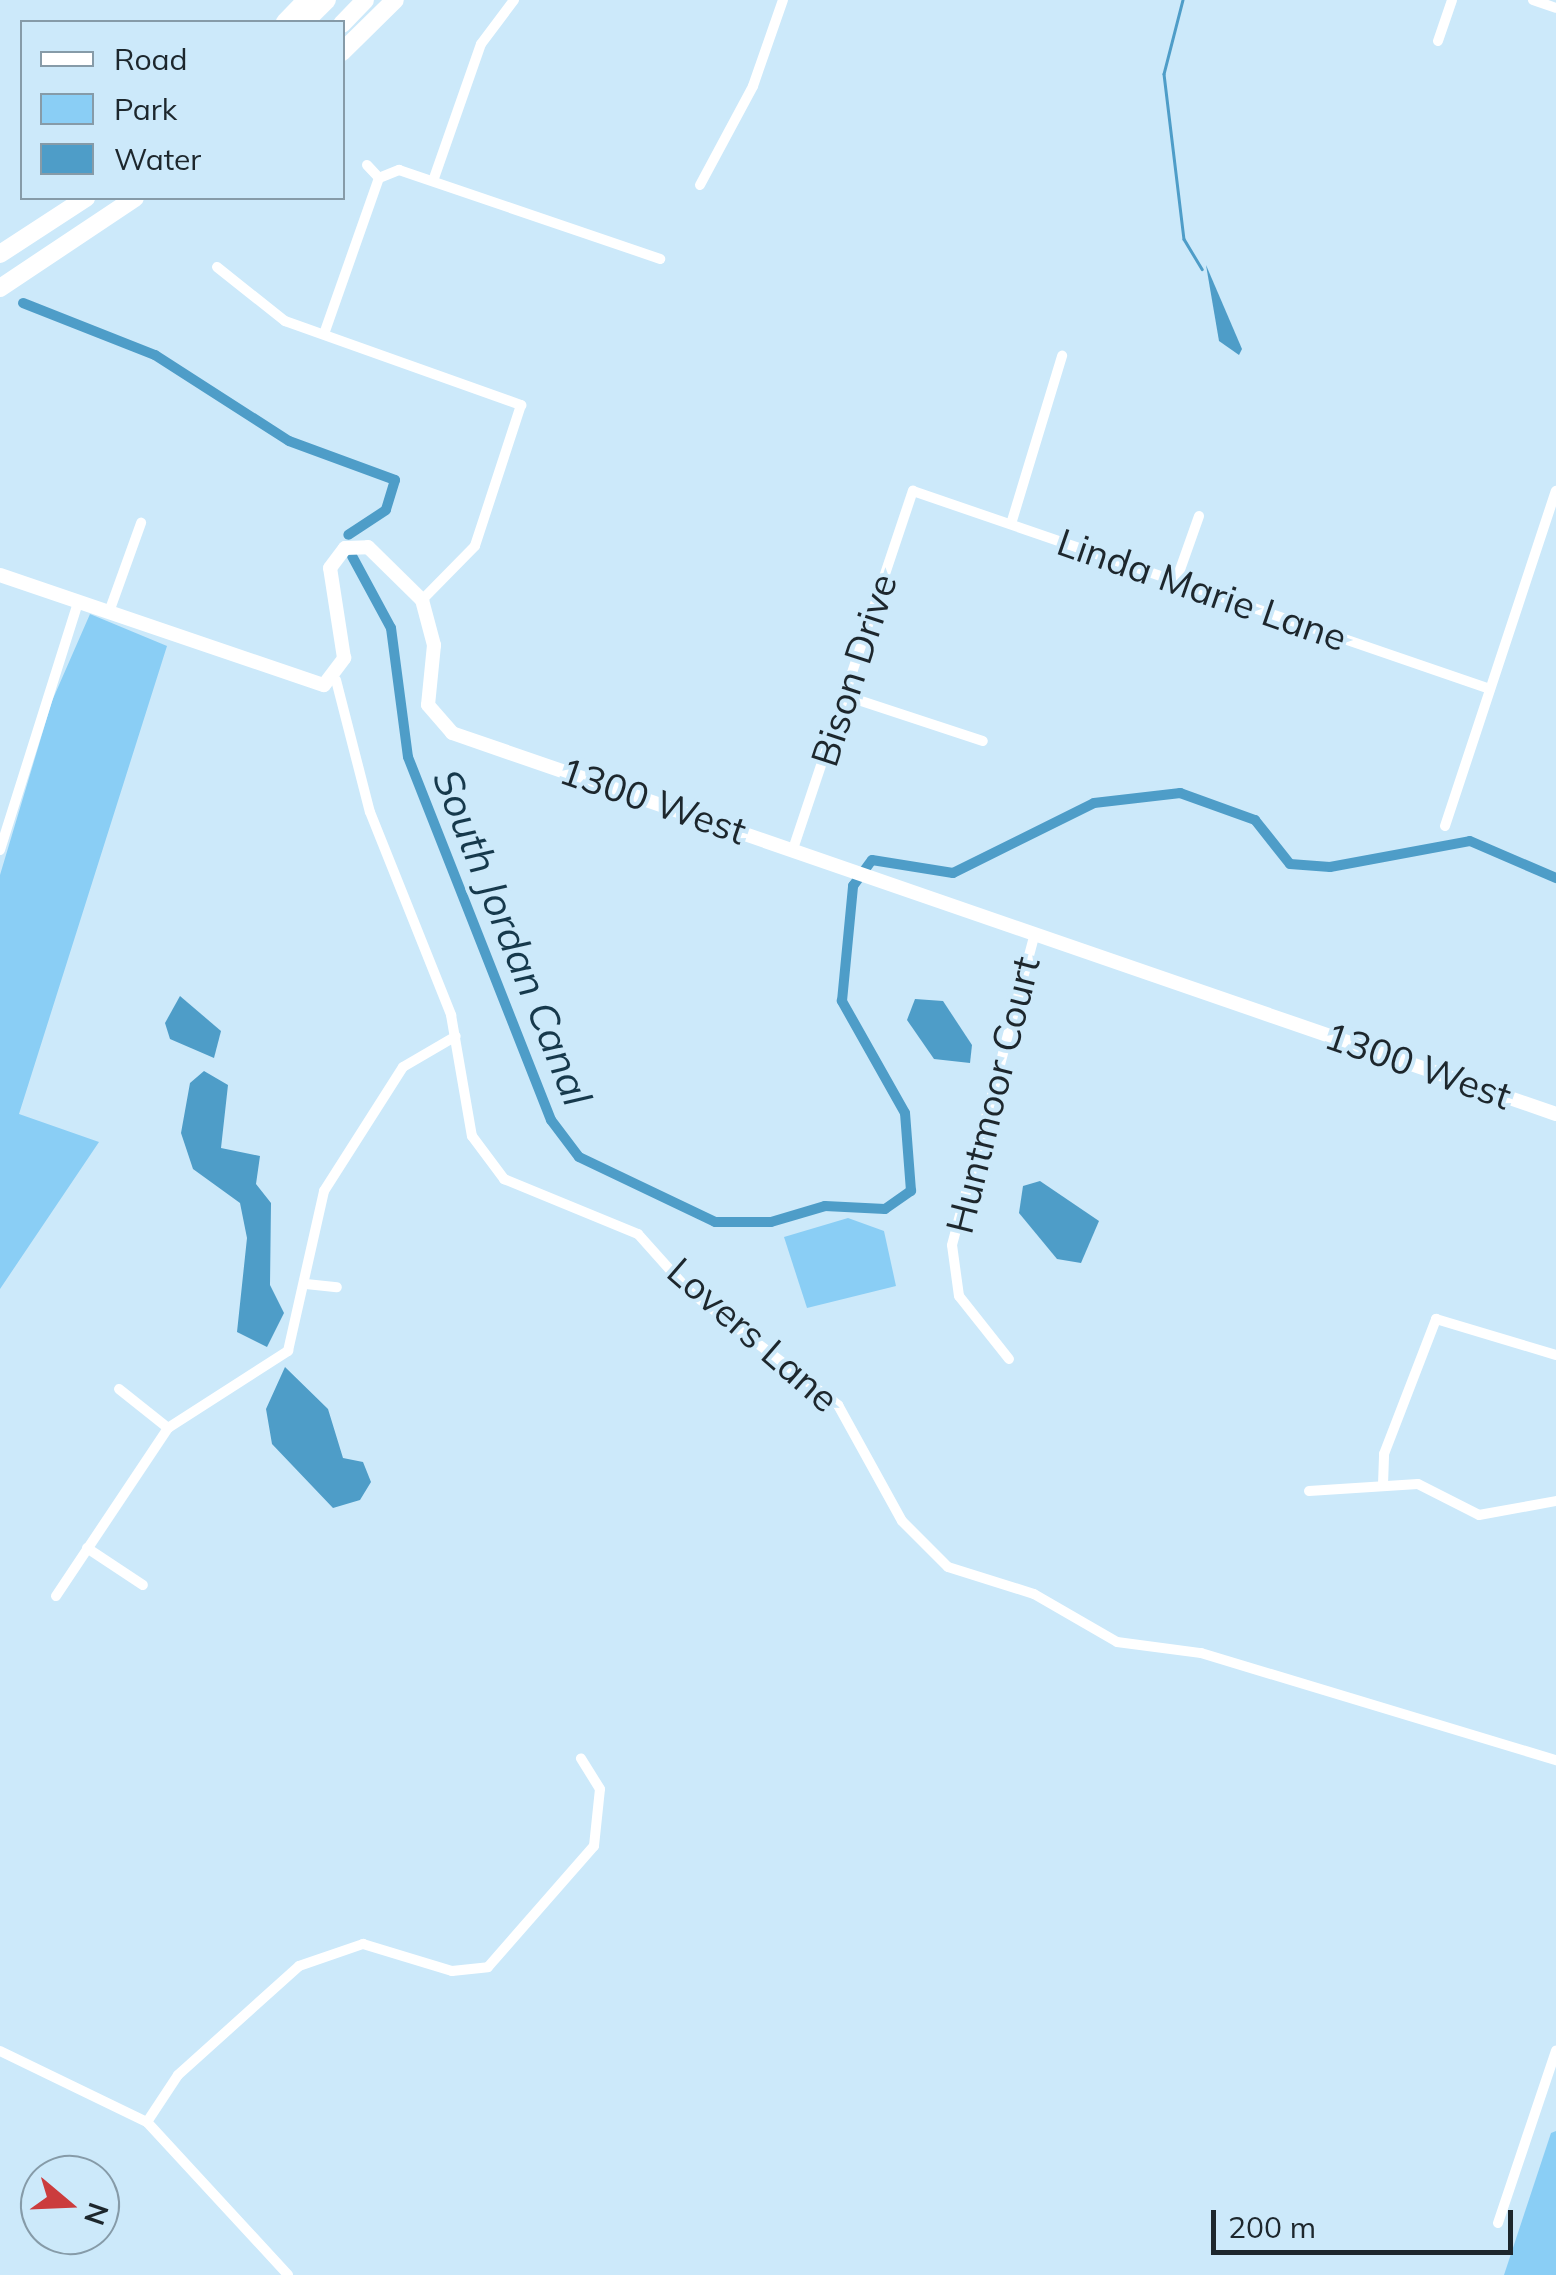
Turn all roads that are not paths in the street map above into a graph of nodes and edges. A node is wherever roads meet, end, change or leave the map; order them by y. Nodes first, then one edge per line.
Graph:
1 (306, 0) edge
2 (327, 0) edge
3 (365, 0) edge
4 (395, 0) edge
5 (514, 0) edge
6 (783, 0) edge
7 (1452, 0) edge
8 (1533, 0) edge
9 (1556, 8) edge
10 (288, 20) edge
11 (307, 20) edge
12 (345, 21) edge
13 (1438, 41) dead end
14 (345, 49) edge
15 (368, 165) dead end
16 (379, 178) junction
17 (434, 180) junction
18 (700, 185) dead end
19 (83, 200) edge
20 (131, 200) edge
21 (144, 200) edge
22 (60, 249) junction
23 (0, 254) edge
24 (660, 259) dead end
25 (217, 267) dead end
26 (0, 288) edge
27 (324, 334) junction
28 (1062, 356) dead end
29 (913, 490) joint
30 (1556, 490) edge
31 (1199, 516) dead end
32 (141, 523) dead end
33 (1011, 524) junction
34 (0, 575) edge
35 (1176, 581) junction
36 (422, 600) junction
37 (78, 602) junction
38 (108, 612) junction
39 (336, 680) junction
40 (1490, 688) junction
41 (846, 696) junction
42 (983, 741) dead end
43 (1444, 826) dead end
44 (793, 849) junction
45 (0, 850) edge
46 (1034, 934) junction
47 (456, 1036) junction
48 (1556, 1114) edge
49 (306, 1284) junction
50 (337, 1287) dead end
51 (1556, 1355) edge
52 (1009, 1359) dead end
53 (118, 1390) dead end
54 (168, 1428) junction
55 (1383, 1485) junction
56 (1309, 1491) dead end
57 (1556, 1502) edge
58 (87, 1548) junction
59 (143, 1585) dead end
60 (56, 1596) dead end
61 (581, 1759) dead end
62 (1556, 1760) edge
63 (1556, 2051) edge
64 (0, 2052) edge
65 (1554, 2067) edge
66 (147, 2122) junction
67 (1498, 2223) dead end
68 (288, 2275) edge

1 - 10 highway
2 - 11 highway
3 - 12 highway
4 - 14 highway
5 - 17 street
6 - 18 street
7 - 13 street
8 - 9 street
15 - 16 street
16 - 17 street
16 - 27 street
17 - 24 street
19 - 23 highway
20 - 22 highway
21 - 22 highway
22 - 26 highway
25 - 27 street
27 - 36 street
28 - 33 street
29 - 33 street, Linda Marie Lane
29 - 41 street, Bison Drive
30 - 40 street
31 - 35 street
32 - 38 street
33 - 35 street, Linda Marie Lane
34 - 37 street
35 - 40 street, Linda Marie Lane
36 - 39 street, 1300 West
36 - 44 street, 1300 West
37 - 38 street
37 - 45 street
38 - 39 street
39 - 47 street, Lovers Lane
40 - 43 street
41 - 42 street
41 - 44 street, Bison Drive
44 - 46 street, 1300 West
46 - 48 street, 1300 West
46 - 52 street, Huntmoor Court
47 - 49 street
47 - 62 street, Lovers Lane
49 - 50 street
49 - 54 street
51 - 55 street
53 - 54 street
54 - 58 street
55 - 56 street
55 - 57 street
58 - 59 street
58 - 60 street
61 - 66 street
63 - 65 street
64 - 66 street
65 - 67 street
66 - 68 street

